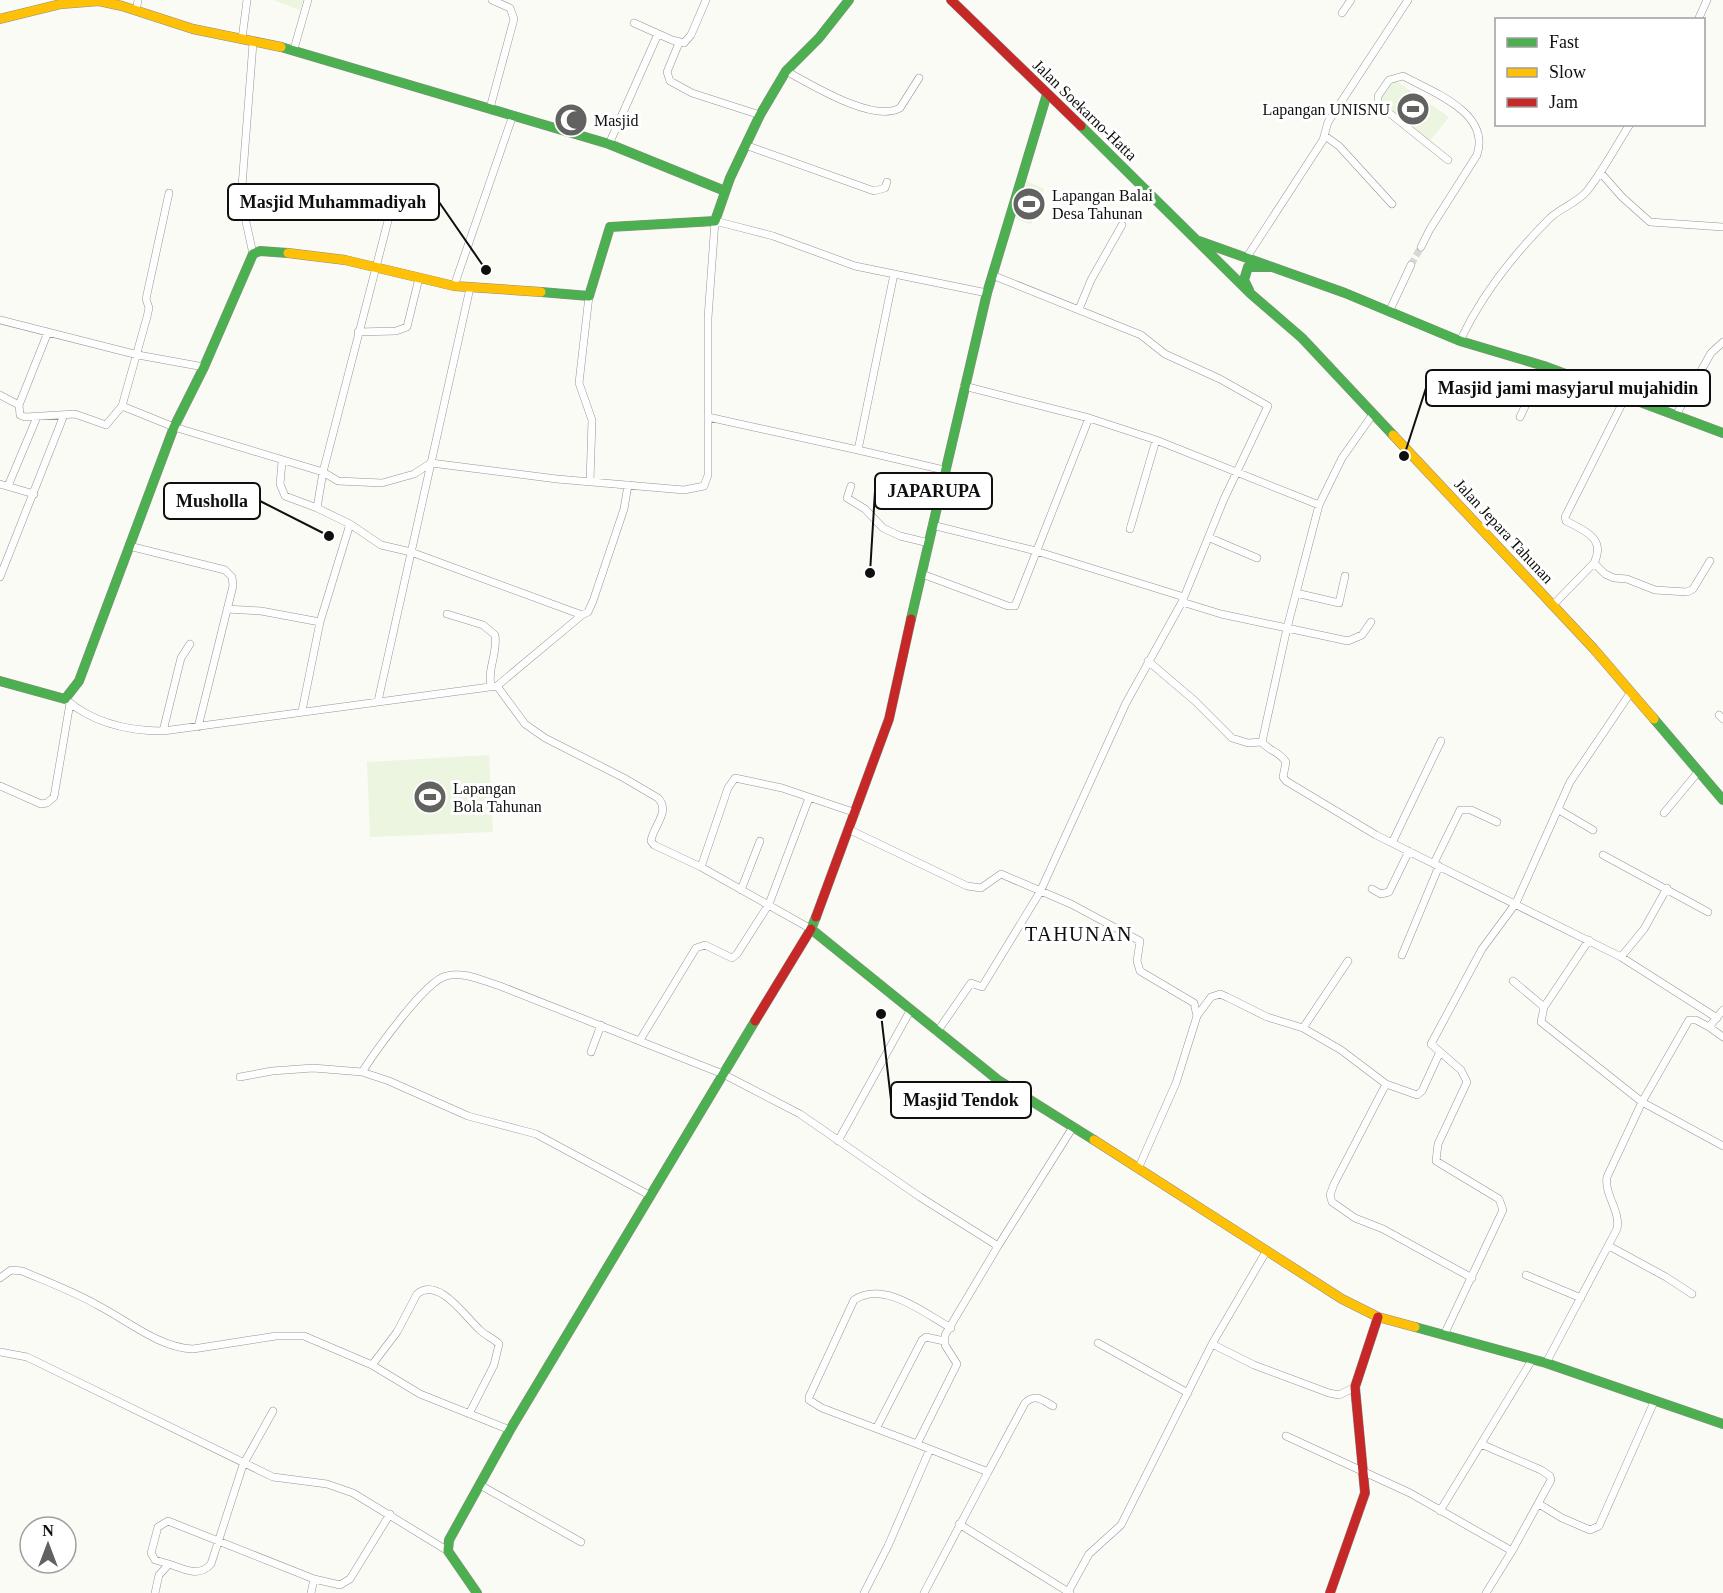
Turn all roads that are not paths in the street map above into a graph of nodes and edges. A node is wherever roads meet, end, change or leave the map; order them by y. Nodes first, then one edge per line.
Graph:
1 (138, 0) edge
2 (247, 0) edge
3 (308, 0) edge
4 (492, 0) edge
5 (706, 0) edge
6 (951, 0) edge
7 (1351, 0) edge
8 (1408, 0) edge
9 (1707, 0) edge
10 (846, 1) edge
11 (136, 11) junction
12 (1342, 13) dead end
13 (1699, 18) edge
14 (0, 19) edge
15 (634, 23) dead end
16 (658, 34) junction
17 (242, 39) junction
18 (253, 43) junction
19 (679, 43) junction
20 (294, 50) junction
21 (786, 71) junction
22 (919, 78) dead end
23 (1047, 94) junction
24 (490, 108) junction
25 (513, 115) junction
26 (760, 115) junction
27 (1629, 126) edge
28 (1325, 136) junction
29 (609, 144) junction
30 (745, 145) junction
31 (1448, 160) dead end
32 (1600, 172) junction
33 (887, 182) dead end
34 (725, 191) junction
35 (170, 193) dead end
36 (1392, 204) dead end
37 (389, 217) dead end
38 (715, 221) junction
39 (1122, 225) dead end
40 (1723, 227) edge
41 (1199, 241) junction
42 (1421, 247) tunnel mouth
43 (253, 254) junction
44 (1247, 256) junction
45 (1411, 265) tunnel mouth
46 (1270, 267) junction
47 (376, 268) junction
48 (894, 274) junction
49 (992, 275) junction
50 (419, 278) junction
51 (454, 286) junction
52 (470, 288) junction
53 (987, 293) junction
54 (1251, 294) junction
55 (589, 296) junction
56 (1079, 309) junction
57 (1389, 312) junction
58 (0, 320) edge
59 (48, 332) junction
60 (358, 332) junction
61 (1460, 341) junction
62 (1723, 342) edge
63 (138, 355) junction
64 (1544, 366) junction
65 (204, 367) junction
66 (964, 386) junction
67 (0, 395) edge
68 (1626, 396) junction
69 (19, 405) junction
70 (122, 406) junction
71 (1373, 414) junction
72 (64, 415) junction
73 (1676, 415) junction
74 (37, 417) junction
75 (708, 417) junction
76 (1520, 417) dead end
77 (1089, 418) junction
78 (174, 426) junction
79 (1723, 433) edge
80 (1156, 440) junction
81 (858, 450) junction
82 (282, 462) junction
83 (431, 463) junction
84 (944, 470) junction
85 (323, 472) junction
86 (1236, 472) junction
87 (590, 481) junction
88 (0, 484) edge
89 (628, 485) junction
90 (8, 486) junction
91 (851, 486) dead end
92 (34, 494) junction
93 (1319, 505) junction
94 (316, 508) junction
95 (350, 524) junction
96 (932, 525) junction
97 (1130, 529) dead end
98 (1210, 538) junction
99 (929, 543) junction
100 (129, 546) junction
101 (1036, 551) junction
102 (411, 552) junction
103 (1257, 558) dead end
104 (1710, 561) dead end
105 (1594, 563) junction
106 (922, 574) junction
107 (1345, 576) dead end
108 (0, 577) edge
109 (1296, 592) junction
110 (1183, 599) junction
111 (1553, 605) junction
112 (227, 609) junction
113 (447, 614) dead end
114 (582, 615) junction
115 (320, 622) junction
116 (1371, 622) dead end
117 (1287, 628) junction
118 (190, 644) dead end
119 (1148, 661) junction
120 (0, 681) edge
121 (494, 686) junction
122 (1631, 692) junction
123 (68, 701) junction
124 (378, 701) junction
125 (302, 711) junction
126 (198, 727) junction
127 (163, 730) junction
128 (1441, 741) dead end
129 (1262, 742) junction
130 (1699, 771) junction
131 (0, 786) edge
132 (810, 798) junction
133 (1723, 800) edge
134 (1559, 810) junction
135 (856, 813) junction
136 (1664, 813) dead end
137 (1497, 822) dead end
138 (850, 830) junction
139 (1593, 830) dead end
140 (760, 841) dead end
141 (1392, 843) junction
142 (1409, 851) junction
143 (1603, 855) dead end
144 (1437, 865) junction
145 (701, 867) junction
146 (1667, 888) junction
147 (1372, 889) dead end
148 (741, 890) junction
149 (1040, 892) junction
150 (1516, 903) junction
151 (769, 904) junction
152 (1708, 912) dead end
153 (811, 928) junction
154 (1589, 940) junction
155 (1402, 955) dead end
156 (1621, 957) junction
157 (1348, 961) dead end
158 (1513, 981) dead end
159 (1544, 1007) junction
160 (1723, 1010) edge
161 (910, 1011) junction
162 (1197, 1016) junction
163 (1717, 1018) junction
164 (601, 1025) junction
165 (1709, 1027) junction
166 (1303, 1028) junction
167 (937, 1032) junction
168 (1723, 1037) edge
169 (640, 1040) junction
170 (591, 1052) dead end
171 (1439, 1054) junction
172 (362, 1072) junction
173 (723, 1074) junction
174 (240, 1077) dead end
175 (1386, 1084) junction
176 (1642, 1102) junction
177 (1073, 1127) junction
178 (838, 1141) junction
179 (1723, 1146) edge
180 (1138, 1169) junction
181 (651, 1196) junction
182 (998, 1246) junction
183 (1609, 1246) junction
184 (1267, 1250) junction
185 (1526, 1275) dead end
186 (0, 1278) edge
187 (1472, 1278) junction
188 (1692, 1294) dead end
189 (1581, 1298) junction
190 (1378, 1317) junction
191 (951, 1328) junction
192 (1444, 1335) junction
193 (944, 1341) junction
194 (1098, 1343) dead end
195 (1212, 1344) junction
196 (0, 1352) edge
197 (1532, 1360) junction
198 (1546, 1363) junction
199 (372, 1365) junction
200 (1355, 1387) junction
201 (1188, 1393) junction
202 (1654, 1402) junction
203 (1053, 1406) dead end
204 (273, 1411) dead end
205 (469, 1414) junction
206 (1723, 1424) edge
207 (877, 1427) junction
208 (510, 1430) junction
209 (1286, 1436) dead end
210 (917, 1444) junction
211 (1481, 1444) junction
212 (930, 1449) junction
213 (243, 1465) junction
214 (988, 1472) junction
215 (1364, 1472) junction
216 (480, 1485) junction
217 (1539, 1504) junction
218 (1440, 1510) junction
219 (390, 1514) junction
220 (959, 1524) junction
221 (219, 1540) junction
222 (581, 1542) dead end
223 (448, 1551) junction
224 (1512, 1551) junction
225 (169, 1564) junction
226 (314, 1578) junction
227 (1069, 1592) edge
228 (155, 1593) edge
229 (311, 1593) edge
230 (477, 1593) edge
231 (864, 1593) edge
232 (924, 1593) edge
233 (1330, 1593) edge
234 (1486, 1593) edge

1 - 11 street
2 - 17 street
3 - 20 street
4 - 24 street
5 - 19 street
6 - 23 main road, Jalan Soekarno-Hatta
7 - 12 street
8 - 28 street
9 - 13 street
10 - 21 main road
11 - 14 main road
11 - 17 main road
15 - 16 street
16 - 19 street
16 - 29 street
17 - 18 main road
18 - 20 main road
18 - 43 street
19 - 26 street
20 - 24 main road
21 - 22 street
21 - 26 main road
23 - 41 main road, Jalan Soekarno-Hatta
23 - 49 main road
24 - 25 main road
25 - 29 main road
25 - 51 street
26 - 30 main road
27 - 32 street
28 - 36 street
28 - 44 street
29 - 34 main road
30 - 33 street
30 - 34 main road
31 - 42 street
32 - 40 street
32 - 61 street
34 - 38 main road
35 - 63 street
37 - 47 street
38 - 48 street
38 - 55 main road
38 - 75 street
39 - 56 street
41 - 44 main road
41 - 54 main road, Jalan Soekarno-Hatta
43 - 47 main road
43 - 65 main road
44 - 46 main road
45 - 57 street
46 - 54 main road
46 - 57 main road
47 - 50 main road
47 - 60 street
48 - 53 street
48 - 81 street
49 - 53 main road
49 - 56 street
50 - 51 main road
50 - 60 street
51 - 52 main road
52 - 55 main road
52 - 83 street
53 - 66 main road
54 - 71 main road, Jalan Jepara Tahunan
55 - 87 street
56 - 86 street
57 - 61 main road
58 - 59 street
59 - 63 street
59 - 69 street
60 - 85 street
61 - 64 main road
62 - 73 street
63 - 65 street
63 - 70 street
64 - 68 main road
64 - 76 street
65 - 78 main road
66 - 77 street
66 - 84 main road
67 - 69 street
68 - 73 main road
68 - 105 street
69 - 74 street
70 - 72 street
70 - 78 street
71 - 93 street
71 - 111 main road, Jalan Jepara Tahunan
72 - 74 street
72 - 92 street
73 - 79 main road
74 - 90 street
75 - 81 street
75 - 89 street
77 - 80 street
77 - 101 street
78 - 82 street
78 - 100 main road
80 - 86 street
80 - 97 street
81 - 84 street
82 - 85 street
82 - 94 street
83 - 85 street
83 - 87 street
83 - 102 street
84 - 96 main road
85 - 94 street
86 - 93 street
86 - 98 street
87 - 89 street
88 - 90 street
89 - 114 street
90 - 92 street
91 - 99 street
92 - 108 street
93 - 109 street
94 - 95 street
95 - 102 street
95 - 115 street
96 - 99 main road
96 - 101 street
98 - 103 street
98 - 110 street
99 - 106 main road
100 - 112 street
100 - 123 main road
101 - 106 street
101 - 110 street
102 - 114 street
102 - 124 street
104 - 105 street
105 - 111 street
106 - 135 main road
107 - 109 street
109 - 117 street
110 - 117 street
110 - 119 street
111 - 122 main road, Jalan Jepara Tahunan
112 - 115 street
112 - 126 street
113 - 121 street
114 - 121 street
115 - 125 street
116 - 117 street
117 - 129 street
118 - 127 street
119 - 129 street
119 - 149 street
120 - 123 main road
121 - 124 street
121 - 145 street
122 - 130 main road, Jalan Jepara Tahunan
122 - 134 street
123 - 127 street
123 - 131 street
124 - 125 street
125 - 126 street
126 - 127 street
128 - 141 street
129 - 141 street
130 - 133 main road, Jalan Jepara Tahunan
130 - 136 street
132 - 135 street
132 - 145 street
132 - 151 street
134 - 139 street
134 - 150 street
135 - 138 main road
137 - 144 street
138 - 149 street
138 - 153 main road
140 - 148 street
141 - 142 street
142 - 144 street
142 - 147 street
143 - 146 street
144 - 150 street
144 - 155 street
145 - 148 street
146 - 152 street
146 - 156 street
148 - 151 street
149 - 162 street
149 - 167 street
150 - 154 street
150 - 171 street
151 - 153 street
151 - 169 street
153 - 161 main road
153 - 173 main road
154 - 156 street
154 - 159 street
156 - 163 street
157 - 166 street
158 - 159 street
159 - 176 street
160 - 163 street
161 - 167 main road
161 - 178 street
162 - 166 street
162 - 180 street
163 - 165 street
164 - 169 street
164 - 170 street
164 - 172 street
165 - 168 street
165 - 176 street
166 - 175 street
167 - 177 main road
169 - 173 street
171 - 175 street
171 - 187 street
172 - 174 street
172 - 181 street
173 - 178 street
173 - 181 main road
175 - 187 street
176 - 179 street
176 - 183 street
177 - 180 main road
177 - 182 street
178 - 182 street
180 - 184 main road
181 - 208 main road
182 - 191 street
183 - 188 street
183 - 189 street
184 - 190 main road
184 - 195 street
185 - 189 street
186 - 199 street
187 - 192 street
189 - 198 street
190 - 192 main road
190 - 200 main road
191 - 193 street
191 - 207 street
192 - 197 main road
193 - 207 street
193 - 210 street
194 - 201 street
195 - 200 street
195 - 201 street
196 - 213 street
197 - 198 main road
197 - 211 street
198 - 202 main road
199 - 205 street
199 - 205 street
200 - 215 main road
201 - 227 street
202 - 206 main road
202 - 217 street
203 - 214 street
204 - 213 street
205 - 208 street
207 - 210 street
208 - 216 main road
209 - 215 street
210 - 212 street
211 - 217 street
211 - 218 street
212 - 214 street
212 - 231 street
213 - 219 street
213 - 221 street
214 - 220 street
215 - 218 street
215 - 233 main road
216 - 222 street
216 - 223 main road
217 - 224 street
218 - 224 street
219 - 223 street
219 - 226 street
220 - 227 street
220 - 232 street
221 - 225 street
221 - 225 street
221 - 226 street
223 - 230 main road
224 - 234 street
225 - 228 street
226 - 229 street

